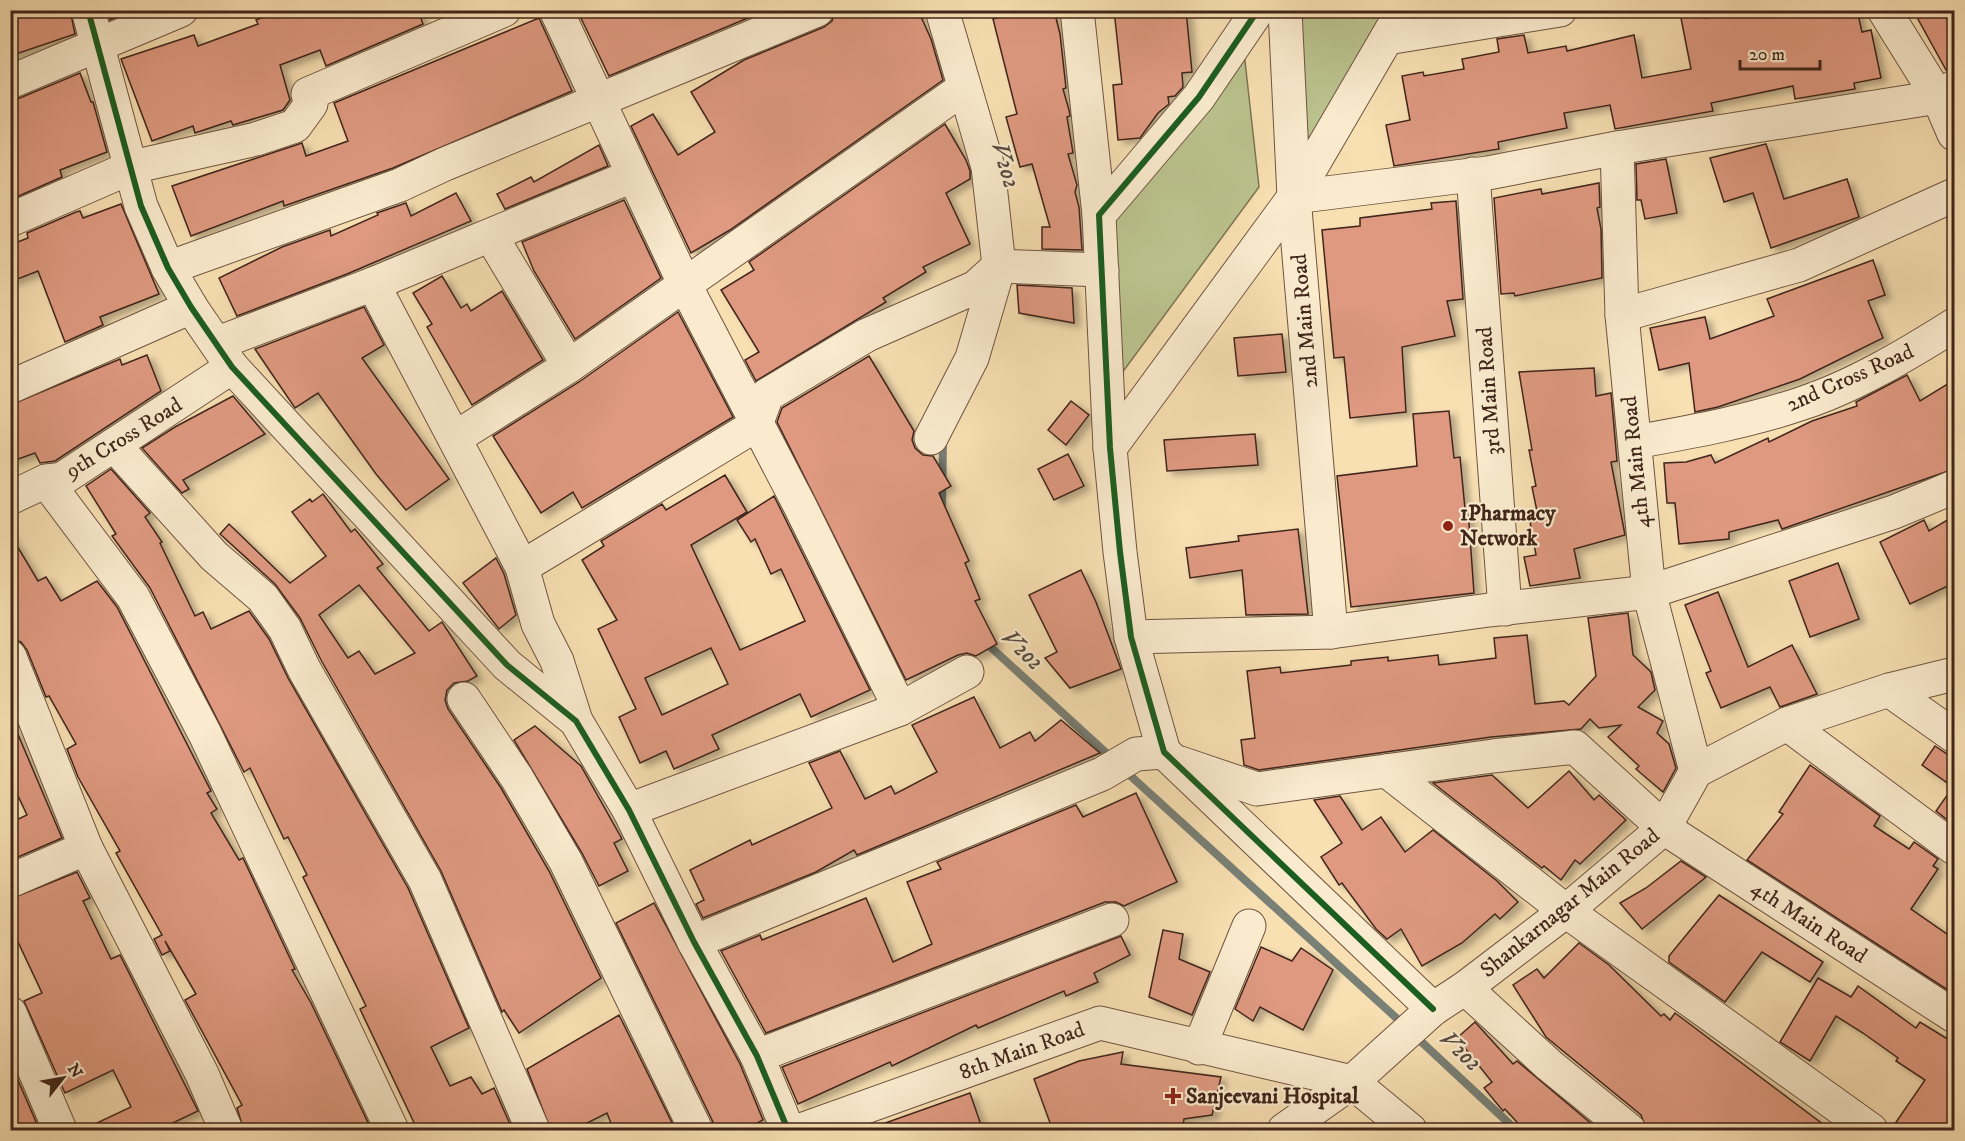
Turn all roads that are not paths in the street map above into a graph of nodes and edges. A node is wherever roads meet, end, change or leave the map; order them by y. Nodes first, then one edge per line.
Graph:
1 (88, 10) edge
2 (181, 10) edge
3 (504, 10) edge
4 (556, 10) edge
5 (817, 10) edge
6 (942, 10) edge
7 (1077, 10) edge
8 (1258, 10) edge
9 (1286, 10) edge
10 (1560, 10) edge
11 (1884, 10) edge
12 (1395, 24) edge
13 (98, 44) junction
14 (10, 82) edge
15 (964, 88) junction
16 (1946, 92) edge
17 (598, 101) junction
18 (1954, 135) edge
19 (1617, 148) junction
20 (132, 167) junction
21 (1473, 174) junction
22 (632, 176) junction
23 (1954, 195) edge
24 (1294, 197) junction
25 (1099, 215) junction
26 (10, 220) edge
27 (491, 236) junction
28 (999, 267) junction
29 (168, 268) junction
30 (1102, 270) junction
31 (373, 284) junction
32 (685, 285) junction
33 (191, 307) junction
34 (1622, 315) junction
35 (1954, 325) edge
36 (225, 355) junction
37 (569, 366) junction
38 (10, 387) edge
39 (756, 425) junction
40 (455, 438) junction
41 (931, 438) dead end
42 (1635, 442) junction
43 (114, 445) junction
44 (1110, 448) junction
45 (46, 481) junction
46 (1954, 487) edge
47 (10, 498) edge
48 (522, 567) junction
49 (1649, 592) junction
50 (1504, 609) junction
51 (1331, 632) junction
52 (1131, 637) junction
53 (10, 657) edge
54 (967, 672) dead end
55 (1954, 674) edge
56 (1889, 690) junction
57 (464, 699) dead end
58 (900, 709) junction
59 (576, 721) junction
60 (1787, 724) junction
61 (1954, 736) edge
62 (1158, 756) junction
63 (1387, 771) junction
64 (1696, 771) junction
65 (629, 810) junction
66 (1664, 828) junction
67 (86, 848) junction
68 (1954, 848) edge
69 (10, 881) edge
70 (1566, 911) junction
71 (1112, 920) dead end
72 (1249, 926) dead end
73 (694, 942) junction
74 (1465, 988) junction
75 (1433, 1009) junction
76 (10, 1013) edge
77 (1954, 1016) edge
78 (1199, 1048) junction
79 (757, 1056) junction
80 (1352, 1082) junction
81 (60, 1131) edge
82 (226, 1131) edge
83 (392, 1131) edge
84 (533, 1131) edge
85 (696, 1131) edge
86 (788, 1131) edge
87 (801, 1131) edge
88 (1284, 1131) edge
89 (1410, 1131) edge
90 (1629, 1131) edge
91 (1870, 1131) edge

1 - 13 street
2 - 13 street
3 - 20 street
4 - 17 street
5 - 17 street
6 - 15 street
7 - 25 street
8 - 25 street
9 - 24 street, 2nd Main Road
10 - 12 street
11 - 16 street
12 - 24 street
13 - 14 street
13 - 20 street
15 - 28 street
15 - 32 street
16 - 18 street
16 - 19 street
17 - 22 street
17 - 29 street
19 - 21 street
19 - 34 street, 4th Main Road
20 - 26 street
20 - 29 street
21 - 24 street
21 - 50 street, 3rd Main Road
22 - 27 street, 9th Cross Road
22 - 32 street
23 - 34 street
24 - 44 street
24 - 51 street, 2nd Main Road
25 - 30 street
27 - 31 street, 9th Cross Road
27 - 37 street
28 - 30 street
28 - 39 street
28 - 41 street
29 - 33 street
30 - 44 street
31 - 36 street, 9th Cross Road
31 - 40 street
32 - 37 street
32 - 39 street
33 - 36 street
33 - 38 street
34 - 42 street, 4th Main Road
35 - 42 street, 2nd Cross Road
36 - 43 street, 9th Cross Road
36 - 59 street
37 - 40 street
39 - 48 street
39 - 58 street
40 - 48 street
42 - 49 street, 4th Main Road
43 - 45 street, 9th Cross Road
43 - 84 street
44 - 52 street
45 - 47 street, 9th Cross Road
45 - 83 street
46 - 49 street
48 - 59 street
49 - 50 street
49 - 64 street, 4th Main Road
50 - 51 street
51 - 52 street
52 - 62 street
53 - 67 street
54 - 58 street
55 - 56 street
56 - 60 street
56 - 61 street
57 - 85 street
58 - 65 street
59 - 65 street
60 - 64 street
60 - 68 street
62 - 63 street, 4th Main Road
62 - 73 street
62 - 75 street
63 - 66 street, 4th Main Road
63 - 70 street
64 - 66 street, Shankarnagar Main Road
65 - 73 street
66 - 70 street, Shankarnagar Main Road
66 - 77 street, 4th Main Road
67 - 69 street
67 - 82 street
70 - 74 street, Shankarnagar Main Road
70 - 91 street
71 - 79 street
72 - 78 street
73 - 79 street
74 - 75 street, Shankarnagar Main Road
74 - 90 street
75 - 80 street, Shankarnagar Main Road
76 - 81 street
78 - 80 street, 8th Main Road
78 - 87 street, 8th Main Road
79 - 86 street
80 - 88 street, Shankarnagar Main Road
80 - 89 street

